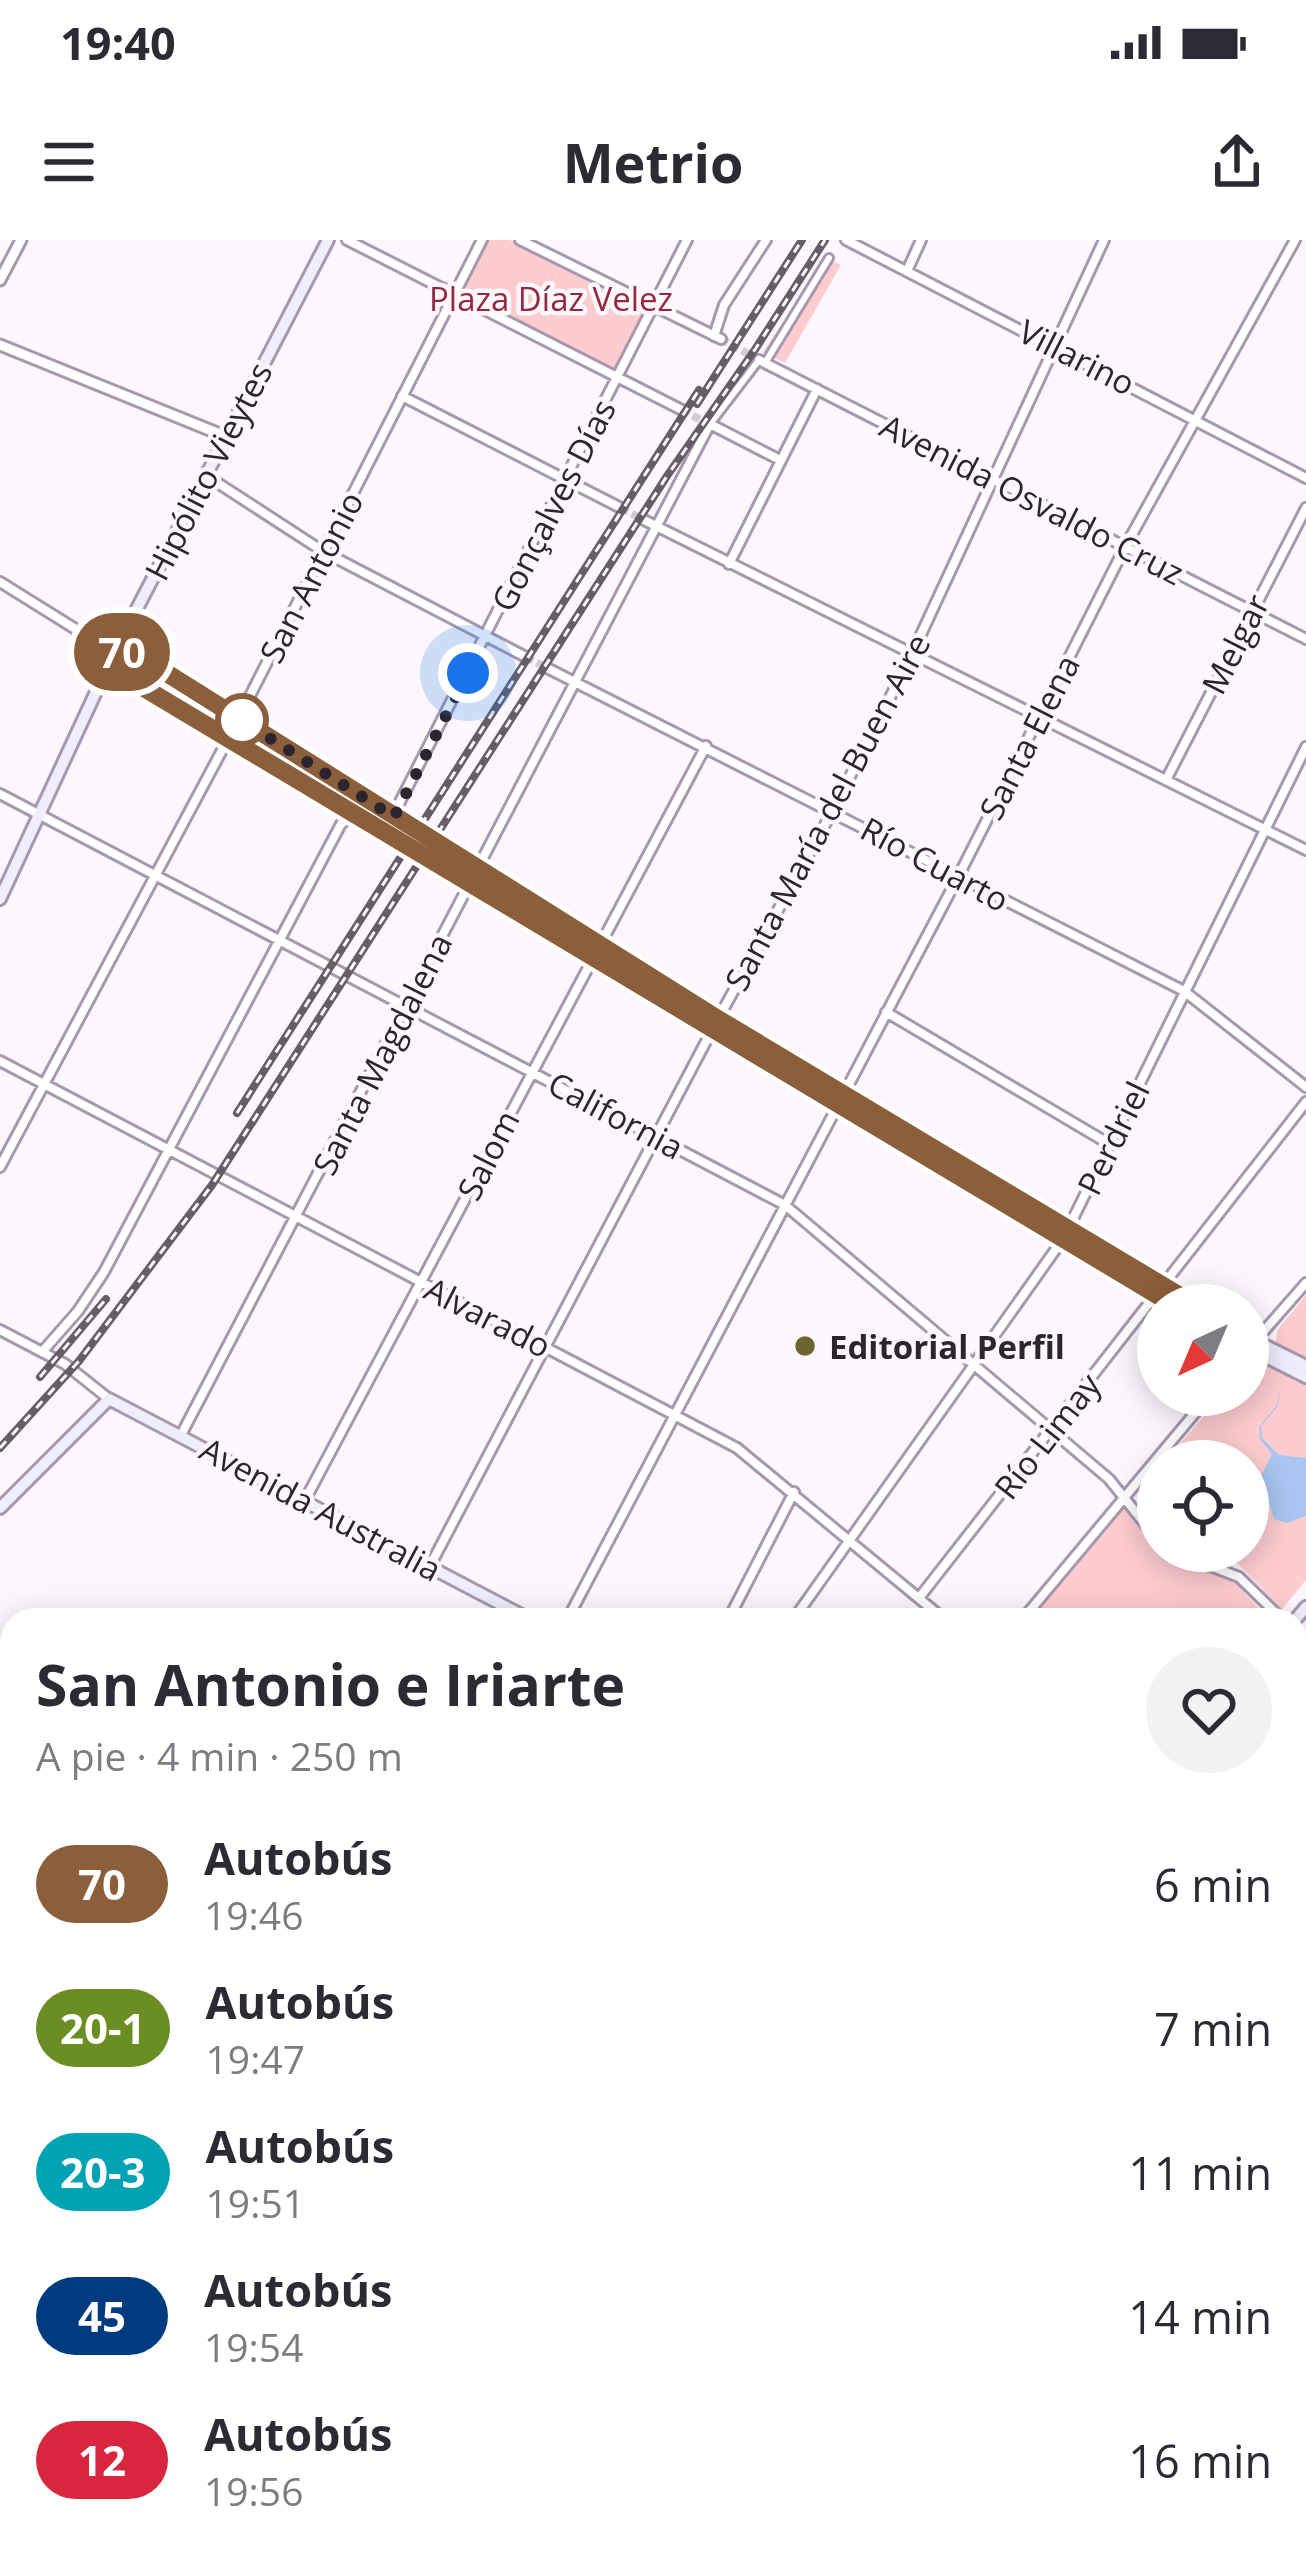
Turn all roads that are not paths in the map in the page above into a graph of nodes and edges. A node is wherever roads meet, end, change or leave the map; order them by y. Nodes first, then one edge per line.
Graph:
1 (21, 240) edge
2 (328, 240) edge
3 (347, 240) edge
4 (482, 240) edge
5 (520, 240) edge
6 (687, 240) edge
7 (766, 240) edge
8 (846, 240) edge
9 (921, 240) edge
10 (1104, 240) edge
11 (1295, 240) edge
12 (829, 258) dead end
13 (907, 271) junction
14 (0, 280) edge
15 (455, 295) junction
16 (654, 306) junction
17 (0, 345) edge
18 (1055, 345) junction
19 (762, 361) junction
20 (618, 377) junction
21 (817, 389) junction
22 (402, 396) junction
23 (682, 410) tunnel mouth
24 (1197, 418) junction
25 (709, 424) junction
26 (226, 437) junction
27 (781, 460) junction
28 (207, 476) junction
29 (1306, 478) edge
30 (567, 479) junction
31 (992, 480) junction
32 (621, 508) tunnel mouth
33 (1306, 508) edge
34 (642, 519) tunnel mouth
35 (654, 526) junction
36 (1126, 547) junction
37 (324, 552) junction
38 (729, 564) junction
39 (0, 582) edge
40 (1252, 611) junction
41 (487, 636) junction
42 (1306, 639) edge
43 (114, 652) junction
44 (911, 656) junction
45 (526, 657) tunnel mouth
46 (548, 668) tunnel mouth
47 (576, 683) junction
48 (238, 718) junction
49 (1038, 719) junction
50 (228, 739) junction
51 (706, 746) junction
52 (1306, 747) edge
53 (1166, 780) junction
54 (0, 794) edge
55 (379, 808) junction
56 (833, 810) junction
57 (37, 813) junction
58 (350, 814) junction
59 (394, 817) junction
60 (1264, 829) junction
61 (384, 833) junction
62 (1306, 850) edge
63 (478, 868) junction
64 (958, 877) junction
65 (156, 878) junction
66 (470, 884) junction
67 (0, 899) edge
68 (280, 942) junction
69 (597, 951) junction
70 (1184, 991) junction
71 (409, 1005) junction
72 (886, 1012) junction
73 (715, 1024) junction
74 (0, 1061) edge
75 (531, 1071) junction
76 (44, 1084) junction
77 (1306, 1087) edge
78 (840, 1100) junction
79 (1306, 1102) edge
80 (658, 1136) junction
81 (1111, 1145) junction
82 (170, 1149) junction
83 (0, 1167) edge
84 (784, 1204) junction
85 (298, 1216) junction
86 (1066, 1234) junction
87 (422, 1282) junction
88 (1306, 1282) edge
89 (1149, 1284) edge
90 (1166, 1284) edge
91 (1137, 1322) edge
92 (1269, 1324) edge
93 (0, 1330) edge
94 (546, 1347) junction
95 (43, 1352) junction
96 (1269, 1352) edge
97 (1269, 1356) edge
98 (973, 1364) junction
99 (1306, 1366) edge
100 (1306, 1377) edge
101 (110, 1399) junction
102 (675, 1415) junction
103 (1193, 1416) edge
104 (1052, 1430) junction
105 (181, 1435) junction
106 (794, 1492) junction
107 (1126, 1496) junction
108 (304, 1500) junction
109 (0, 1508) edge
110 (1137, 1511) edge
111 (850, 1540) junction
112 (430, 1566) junction
113 (1226, 1572) edge
114 (919, 1598) junction
115 (509, 1608) edge
116 (573, 1608) edge
117 (734, 1608) edge
118 (802, 1608) edge
119 (931, 1608) edge
120 (1032, 1608) edge
121 (1271, 1608) edge

1 - 14 street
2 - 26 main road, Hipólito Vieytes
3 - 15 street
4 - 15 street, San Antonio
5 - 16 street
6 - 16 street, Gonçalves Días
7 - 16 street
8 - 13 street, Villarino
9 - 13 street
10 - 18 street, Santa María del Buen Aire
11 - 24 street, Santa Elena
12 - 19 street, Santa Magdalena
13 - 18 street, Villarino
15 - 20 street
15 - 22 street, San Antonio
16 - 20 street, Gonçalves Días
17 - 26 street
18 - 24 street, Villarino
18 - 31 street, Santa María del Buen Aire
19 - 21 street, Avenida Osvaldo Cruz
19 - 25 street, Santa Magdalena
20 - 23 street
20 - 30 street, Gonçalves Días
21 - 27 street
21 - 31 street, Avenida Osvaldo Cruz
22 - 30 street
22 - 37 street, San Antonio
24 - 29 street, Villarino
24 - 36 street, Santa Elena
25 - 27 street
25 - 35 street, Santa Magdalena
26 - 28 main road, Hipólito Vieytes
27 - 38 street
28 - 37 street
28 - 43 main road, Hipólito Vieytes
30 - 32 street
30 - 41 street, Gonçalves Días
31 - 36 street, Avenida Osvaldo Cruz
31 - 44 street, Santa María del Buen Aire
33 - 40 street, Melgar
34 - 35 street
35 - 38 street
35 - 47 street, Santa Magdalena
36 - 40 street, Avenida Osvaldo Cruz
36 - 49 street, Santa Elena
37 - 41 street
37 - 48 street, San Antonio
38 - 44 street
39 - 43 street
40 - 42 street, Avenida Osvaldo Cruz
40 - 53 street, Melgar
41 - 45 street
41 - 59 street, Gonçalves Días
43 - 48 main road
43 - 50 main road
43 - 57 main road, Hipólito Vieytes
44 - 49 street
44 - 56 street, Santa María del Buen Aire
46 - 47 street, Río Cuarto
47 - 51 street, Río Cuarto
47 - 63 street, Santa Magdalena
48 - 50 street, San Antonio
48 - 55 main road
49 - 53 street
49 - 64 street, Santa Elena
50 - 58 main road
50 - 65 street, San Antonio
51 - 56 street, Río Cuarto
51 - 69 street, Salom
52 - 60 street, Perdriel
53 - 60 street
54 - 57 street, California
55 - 58 street
55 - 59 main road
56 - 64 street, Río Cuarto
56 - 73 street, Santa María del Buen Aire
57 - 65 street, California
57 - 67 main road, Hipólito Vieytes
58 - 61 main road
58 - 68 street
59 - 61 street, Gonçalves Días
59 - 63 main road
60 - 62 street
60 - 70 street, Perdriel
61 - 66 main road
63 - 66 street, Santa Magdalena
63 - 69 main road
64 - 70 street, Río Cuarto
64 - 72 street, Santa Elena
65 - 68 street, California
65 - 76 street, San Antonio
66 - 69 main road
66 - 71 street, Santa Magdalena
68 - 71 street, California
68 - 82 street
69 - 73 main road
69 - 75 street, Salom
70 - 77 street, Río Cuarto
70 - 81 street, Perdriel
71 - 75 street, California
71 - 85 street, Santa Magdalena
72 - 78 street, Santa Elena
72 - 81 street
73 - 78 main road
73 - 80 street, Santa María del Buen Aire
74 - 76 street, Alvarado
75 - 80 street, California
75 - 87 street, Salom
76 - 82 street, Alvarado
76 - 83 street, San Antonio
78 - 84 street, Santa Elena
78 - 86 main road
79 - 90 street, Río Limay
80 - 84 street, California
80 - 94 street, Santa María del Buen Aire
81 - 86 street, Perdriel
82 - 85 street, Alvarado
82 - 95 street
84 - 98 street, California
84 - 102 street, Santa Elena
85 - 87 street, Alvarado
85 - 105 street, Santa Magdalena
86 - 89 main road
86 - 98 street, Perdriel
87 - 94 street, Alvarado
87 - 108 street, Salom
88 - 92 street
91 - 104 street, Río Limay
93 - 95 street
94 - 102 street, Alvarado
94 - 112 street, Santa María del Buen Aire
95 - 101 street
96 - 99 main road
97 - 100 main road
98 - 104 street, California
98 - 111 street, Perdriel
101 - 105 main road, Avenida Australia
101 - 109 main road
102 - 106 street, Alvarado
102 - 116 street, Santa Elena
103 - 107 street
104 - 107 street, California
104 - 114 street, Río Limay
105 - 108 main road, Avenida Australia
106 - 111 street, Alvarado
106 - 117 street
107 - 110 street, California
107 - 120 street
108 - 112 main road, Avenida Australia
111 - 114 street, Alvarado
111 - 118 street, Perdriel
112 - 115 main road, Avenida Australia
113 - 121 street
114 - 119 street, Alvarado

